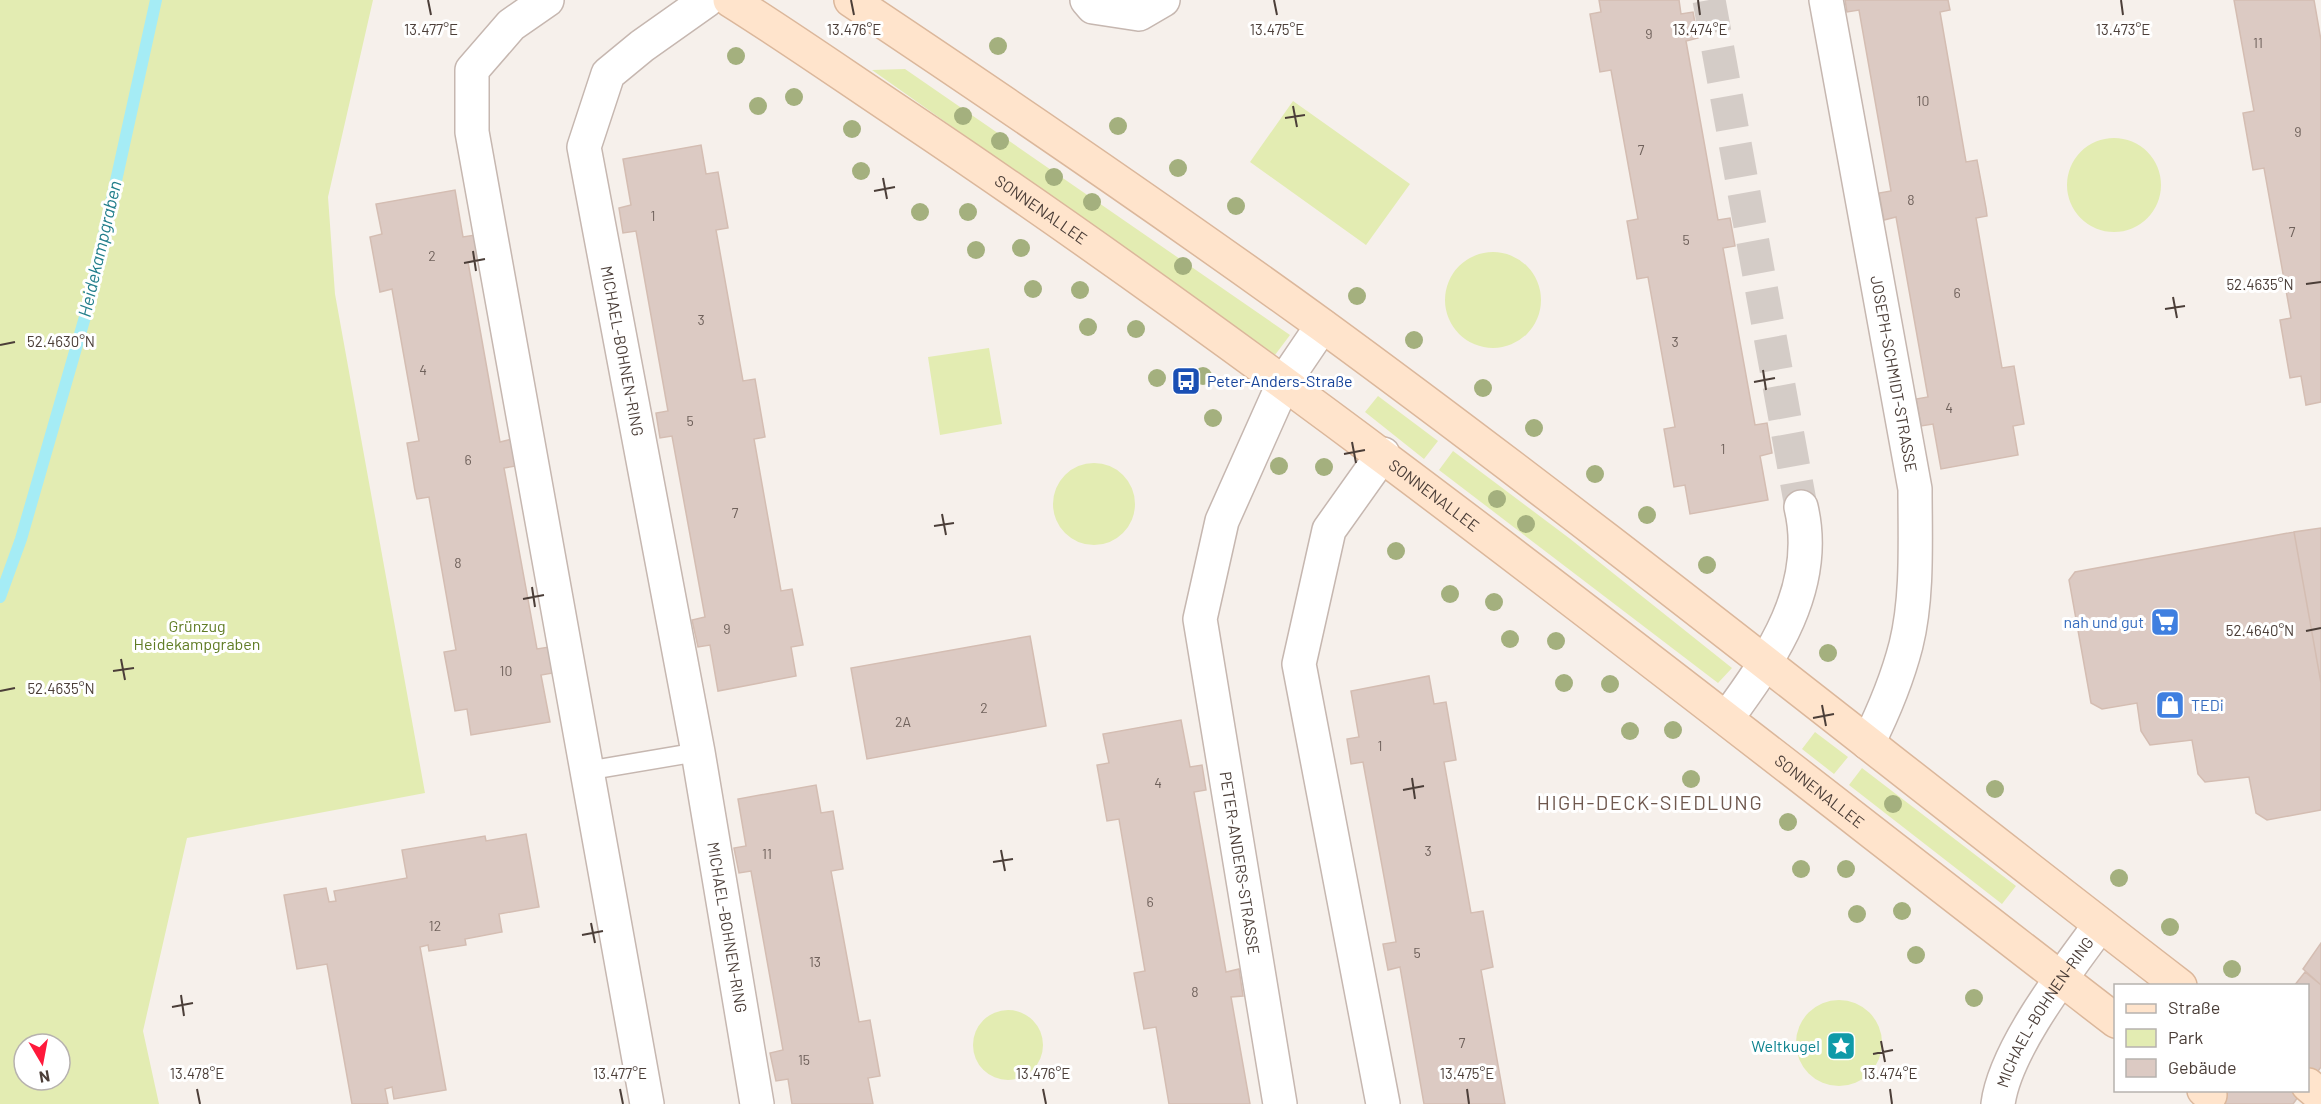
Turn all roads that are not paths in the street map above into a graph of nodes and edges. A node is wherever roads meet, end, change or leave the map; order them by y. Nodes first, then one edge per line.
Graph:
1 (547, 0) edge
2 (707, 0) edge
3 (730, 0) edge
4 (851, 0) edge
5 (1087, 0) edge
6 (1163, 0) edge
7 (1826, 0) edge
8 (1322, 326) junction
9 (1284, 382) junction
10 (1383, 454) junction
11 (1801, 507) tunnel mouth
12 (1766, 664) junction
13 (1727, 718) junction
14 (1868, 743) junction
15 (698, 752) junction
16 (586, 771) junction
17 (2100, 925) junction
18 (2060, 978) junction
19 (2177, 984) edge
20 (2114, 1020) edge
21 (2309, 1087) edge
22 (2321, 1096) edge
23 (647, 1104) edge
24 (757, 1104) edge
25 (1280, 1104) edge
26 (1383, 1104) edge
27 (1998, 1104) edge

1 - 16 street
2 - 15 street, MICHAEL-BOHNEN-RING
3 - 9 main road, SONNENALLEE
4 - 8 main road
5 - 6 street
7 - 14 street, JOSEPH-SCHMIDT-STRASSE
8 - 9 street, PETER-ANDERS-STRASSE
8 - 12 main road
9 - 10 main road, SONNENALLEE
9 - 25 street, PETER-ANDERS-STRASSE
10 - 13 main road, SONNENALLEE
10 - 26 street
11 - 12 street
12 - 13 street
12 - 14 main road
13 - 18 main road, SONNENALLEE
14 - 17 main road
15 - 16 lane
15 - 24 street, MICHAEL-BOHNEN-RING
16 - 23 street
17 - 18 street, MICHAEL-BOHNEN-RING
17 - 19 main road
18 - 20 main road, SONNENALLEE
18 - 27 street, MICHAEL-BOHNEN-RING
21 - 22 main road

